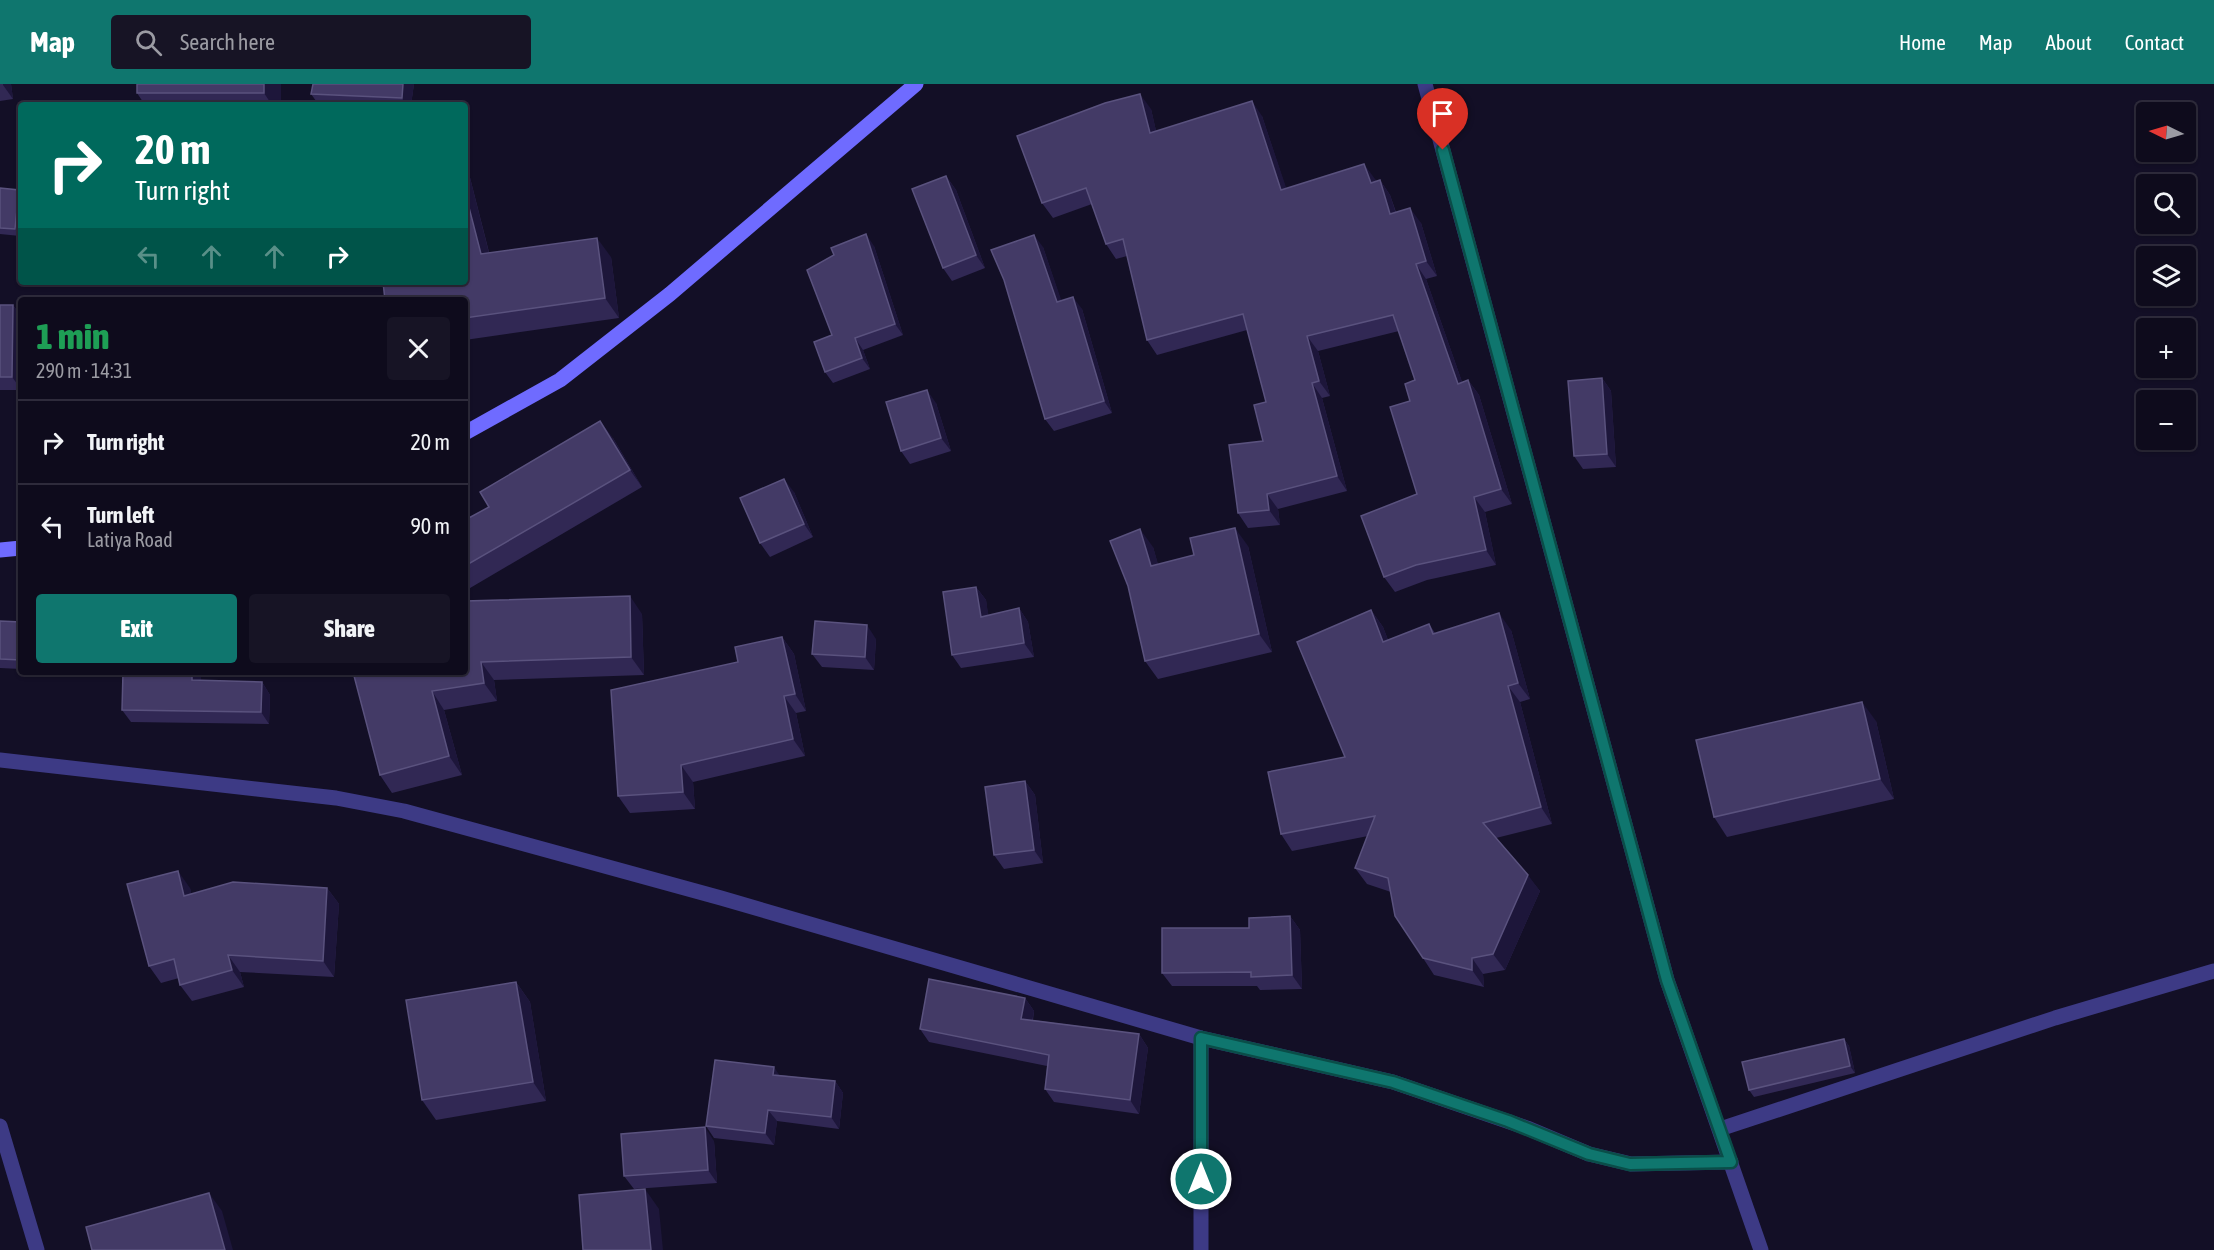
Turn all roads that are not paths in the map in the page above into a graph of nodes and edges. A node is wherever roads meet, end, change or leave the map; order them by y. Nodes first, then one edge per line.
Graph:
1 (915, 84) edge
2 (1425, 84) edge
3 (468, 432) edge
4 (18, 548) edge
5 (0, 550) edge
6 (0, 760) edge
7 (2214, 971) edge
8 (1201, 1038) junction
9 (0, 1126) edge
10 (1720, 1129) junction
11 (1731, 1162) junction
12 (37, 1250) edge
13 (1201, 1250) edge
14 (1761, 1250) edge

1 - 3 street
2 - 10 street
4 - 5 street
6 - 8 street
7 - 10 street
8 - 11 street
8 - 13 street
9 - 12 street
10 - 11 street
11 - 14 street

